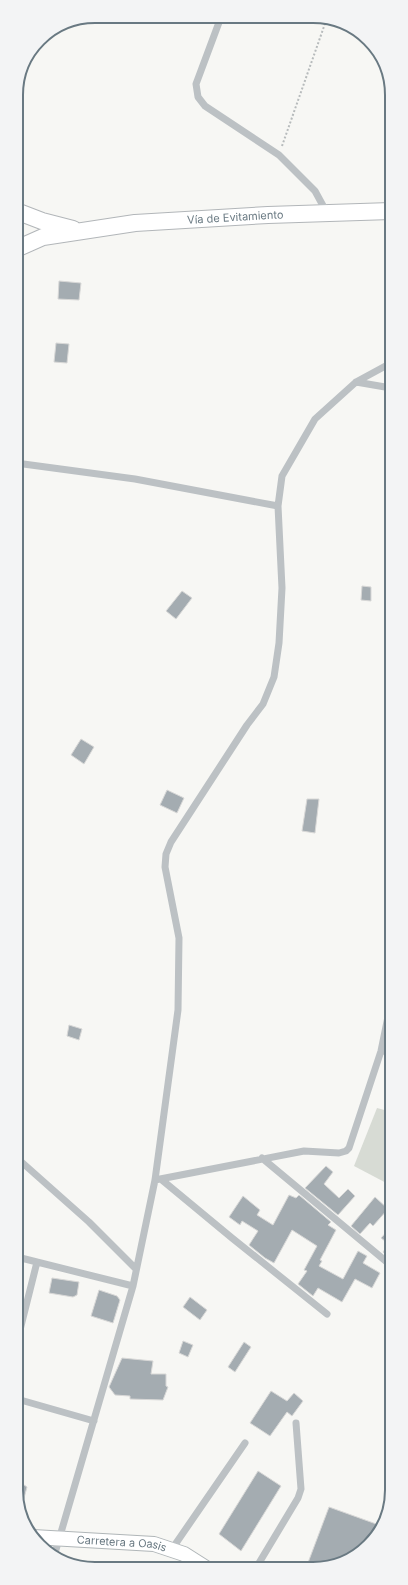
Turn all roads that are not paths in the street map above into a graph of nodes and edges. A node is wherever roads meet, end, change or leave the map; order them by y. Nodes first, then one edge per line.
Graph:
1 (219, 23) edge
2 (385, 211) edge
3 (23, 214) edge
4 (327, 214) junction
5 (81, 230) junction
6 (23, 245) edge
7 (385, 366) edge
8 (356, 382) junction
9 (385, 387) edge
10 (23, 464) edge
11 (278, 506) junction
12 (385, 1031) edge
13 (381, 1051) junction
14 (385, 1051) edge
15 (262, 1158) junction
16 (23, 1163) edge
17 (158, 1180) junction
18 (23, 1258) edge
19 (385, 1260) edge
20 (37, 1262) junction
21 (136, 1269) junction
22 (133, 1286) junction
23 (327, 1314) dead end
24 (23, 1318) edge
25 (23, 1401) edge
26 (94, 1420) junction
27 (296, 1423) dead end
28 (245, 1443) dead end
29 (41, 1537) edge
30 (60, 1538) junction
31 (172, 1549) junction
32 (56, 1550) edge
33 (195, 1562) edge
34 (260, 1562) edge

1 - 4 street
2 - 4 highway, Vía de Evitamiento
3 - 5 highway, Vía de Evitamiento
4 - 5 highway, Vía de Evitamiento
5 - 6 highway, Vía de Evitamiento
7 - 8 street
8 - 9 street
8 - 11 street
10 - 11 street
11 - 17 street
12 - 13 street
13 - 14 street
13 - 15 street
15 - 17 street
15 - 19 street
16 - 21 street
17 - 21 street
17 - 23 street
18 - 20 street
20 - 22 street
20 - 24 street
21 - 22 street
22 - 26 street
25 - 26 street
26 - 30 street
27 - 34 street
28 - 31 street
29 - 30 main road, Carretera a Oasis
30 - 31 main road, Carretera a Oasis
30 - 32 street
31 - 33 main road, Carretera a Oasis

